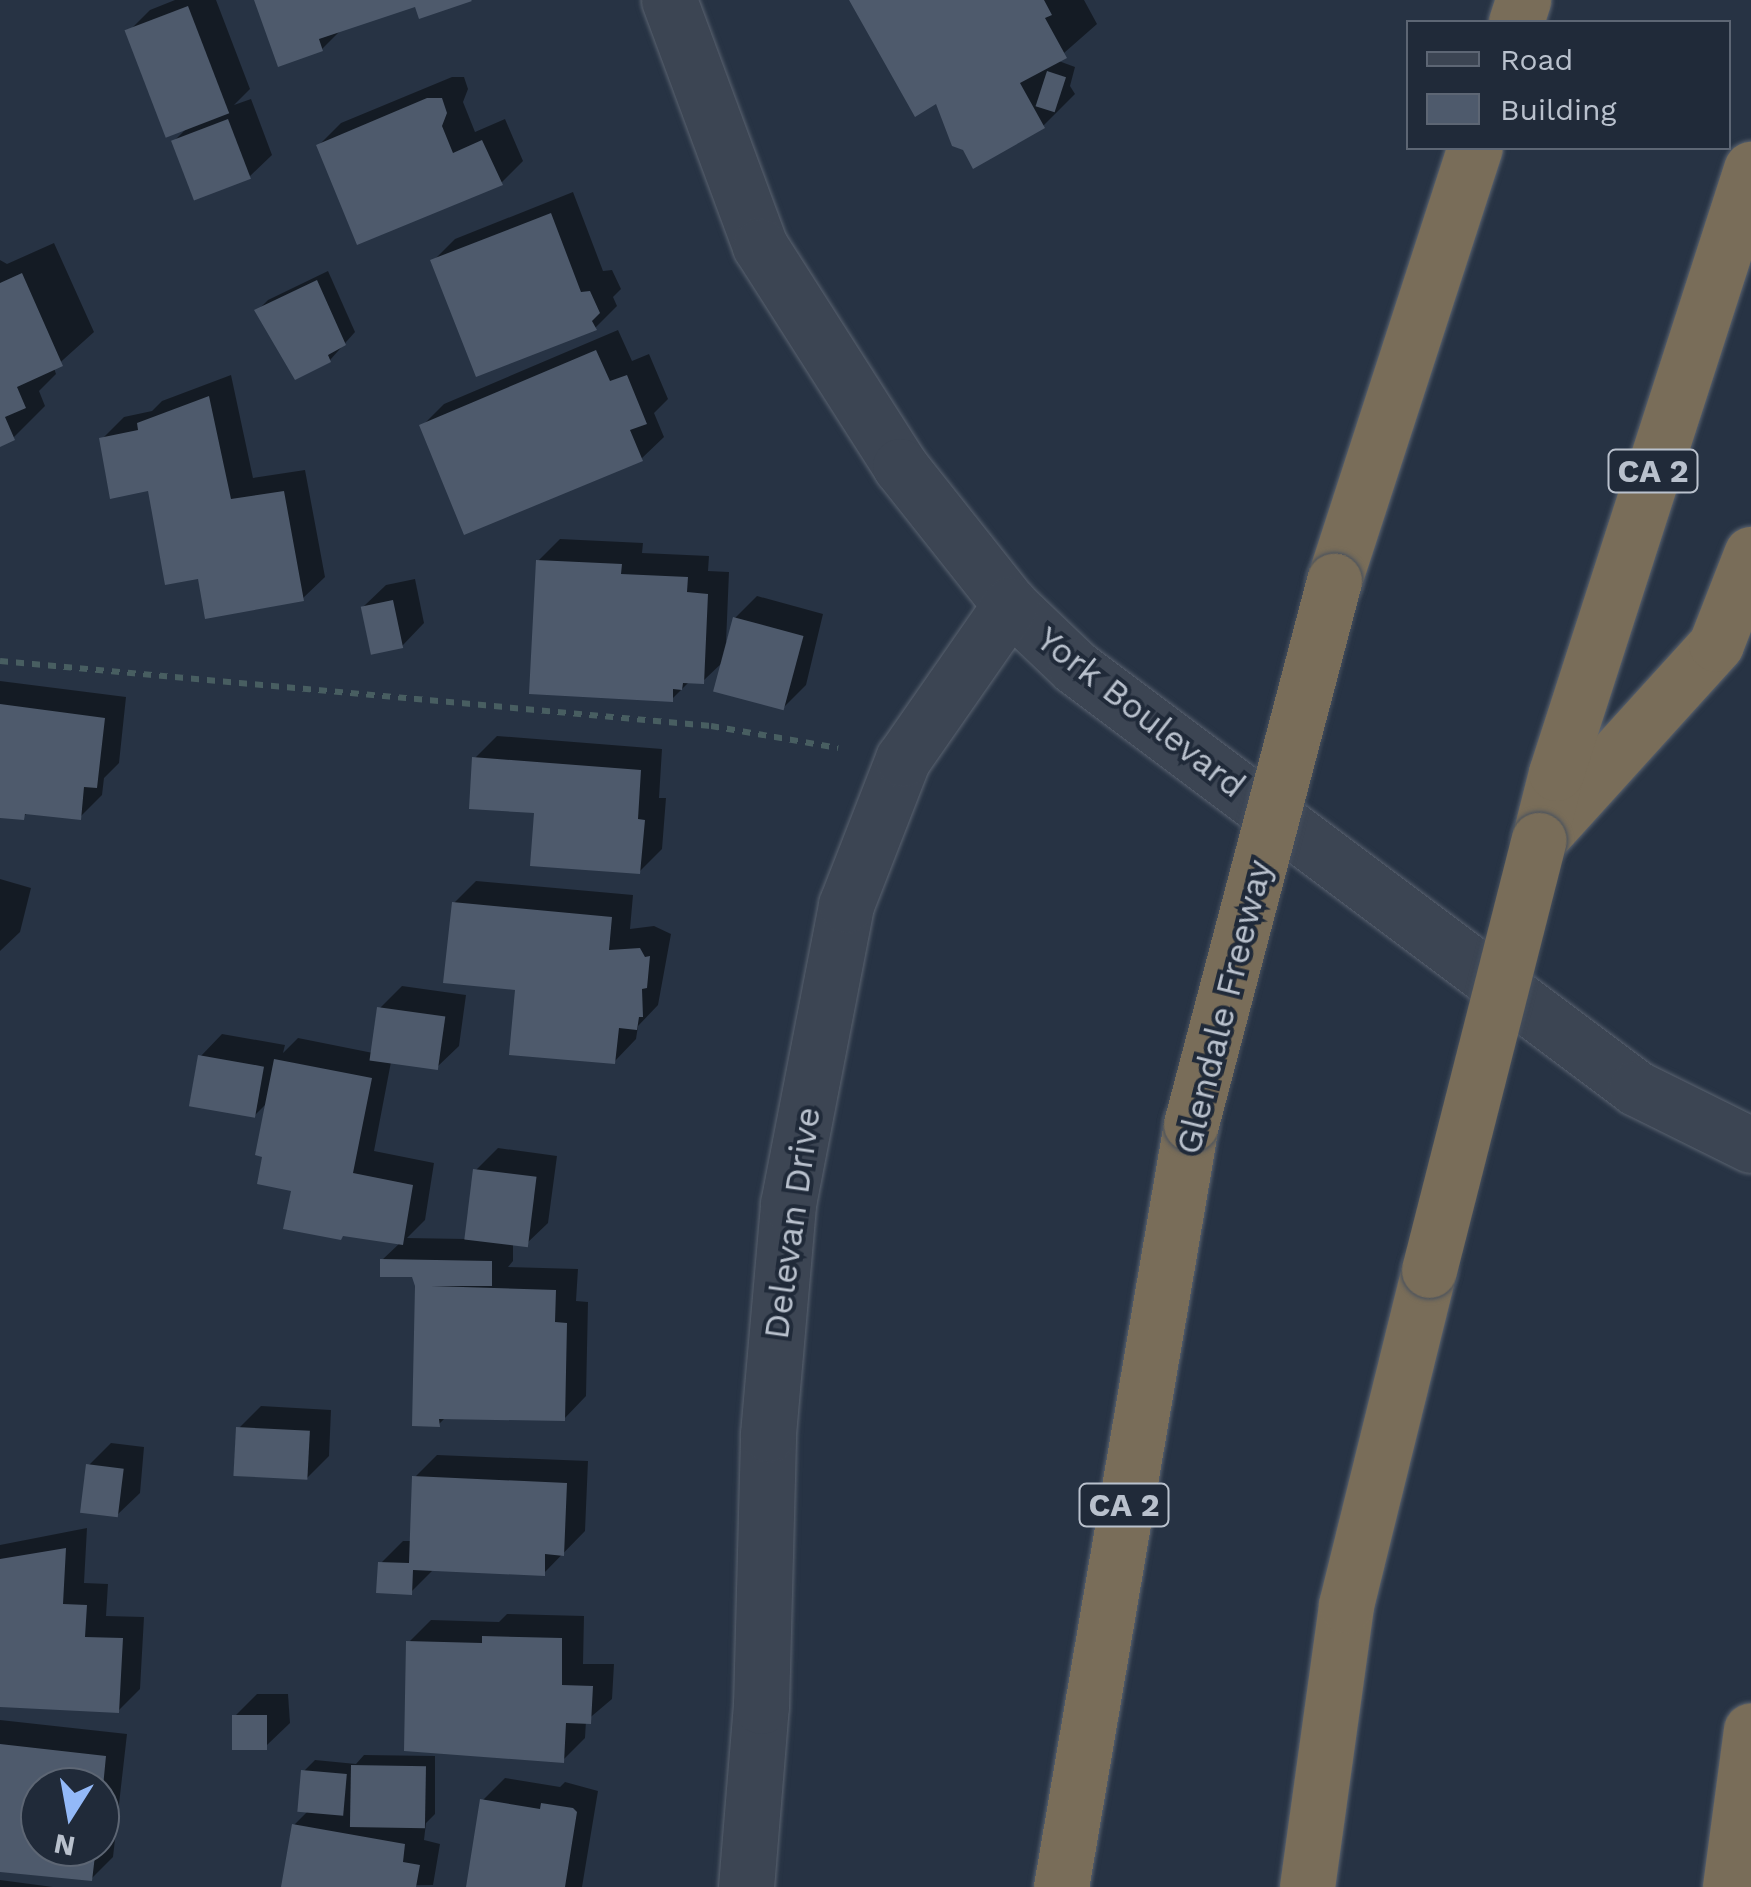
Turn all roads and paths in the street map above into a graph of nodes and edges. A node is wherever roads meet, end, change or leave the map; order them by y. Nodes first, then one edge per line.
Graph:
1 (669, 0) edge
2 (1474, 150) edge
3 (1751, 169) edge
4 (1751, 554) edge
5 (1010, 605) junction
6 (0, 661) edge
7 (903, 759) junction
8 (1570, 781) junction
9 (1751, 1146) edge
10 (1751, 1730) edge
11 (746, 1887) edge
12 (1061, 1887) edge
13 (1307, 1887) edge
14 (1730, 1887) edge

1 - 5 street, York Boulevard
2 - 12 highway, Glendale Freeway / CA 2, bridge
3 - 8 highway, CA 2
4 - 8 highway
5 - 7 street, Delevan Drive
5 - 9 street, York Boulevard
6 - 7 path
7 - 11 street, Delevan Drive
8 - 13 highway, bridge
10 - 14 highway

